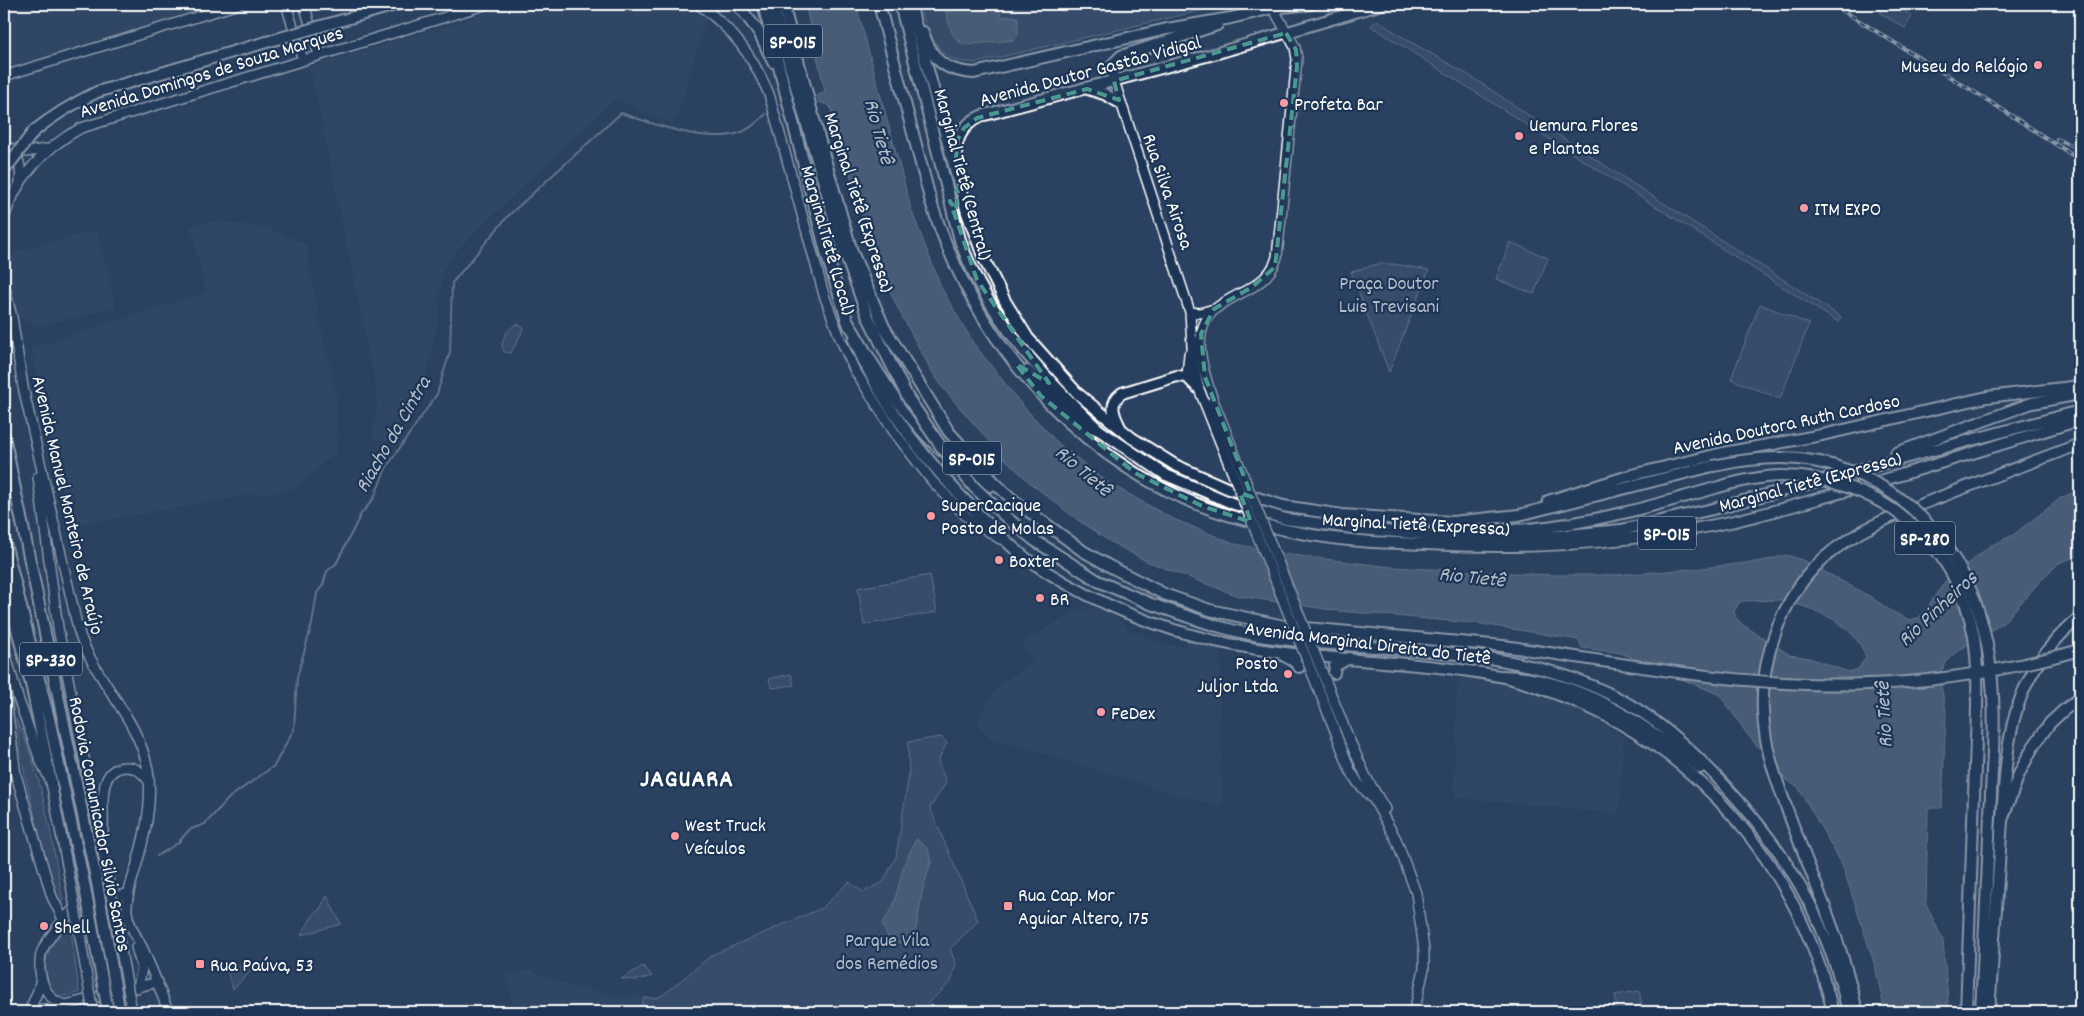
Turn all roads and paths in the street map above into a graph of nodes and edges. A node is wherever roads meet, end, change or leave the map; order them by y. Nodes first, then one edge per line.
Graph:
1 (239, 4) edge
2 (286, 4) edge
3 (304, 4) edge
4 (399, 4) edge
5 (488, 4) edge
6 (698, 4) edge
7 (730, 4) edge
8 (737, 4) edge
9 (763, 4) edge
10 (771, 4) edge
11 (783, 4) edge
12 (879, 4) edge
13 (900, 4) edge
14 (910, 4) edge
15 (914, 4) edge
16 (1311, 4) edge
17 (1382, 4) edge
18 (1273, 8) junction
19 (1231, 18) junction
20 (759, 32) junction
21 (1286, 33) junction
22 (319, 55) junction
23 (303, 60) junction
24 (4, 74) edge
25 (1114, 81) junction
26 (783, 85) junction
27 (1087, 89) junction
28 (1120, 103) junction
29 (792, 116) junction
30 (6, 146) edge
31 (49, 149) junction
32 (822, 149) junction
33 (4, 171) edge
34 (19, 184) junction
35 (959, 186) junction
36 (825, 187) junction
37 (950, 201) junction
38 (4, 218) edge
39 (4, 285) edge
40 (1214, 309) junction
41 (1190, 312) junction
42 (846, 318) junction
43 (1028, 338) junction
44 (1192, 345) junction
45 (1016, 364) junction
46 (854, 369) joint
47 (1187, 377) junction
48 (2080, 386) edge
49 (1198, 389) junction
50 (2080, 394) edge
51 (2080, 411) edge
52 (2080, 420) edge
53 (1099, 430) junction
54 (1122, 430) junction
55 (4, 436) edge
56 (36, 442) junction
57 (2080, 444) edge
58 (1729, 484) joint
59 (1769, 494) junction
60 (1505, 516) junction
61 (1048, 526) junction
62 (1449, 536) junction
63 (4, 540) edge
64 (1010, 544) junction
65 (4, 578) edge
66 (2080, 617) edge
67 (4, 649) edge
68 (2080, 650) edge
69 (1278, 652) junction
70 (1349, 658) junction
71 (1298, 667) dead end
72 (1334, 673) dead end
73 (1503, 676) junction
74 (4, 684) edge
75 (2080, 698) edge
76 (148, 780) junction
77 (51, 782) junction
78 (1733, 795) junction
79 (2002, 820) junction
80 (1396, 839) junction
81 (102, 844) junction
82 (128, 894) junction
83 (63, 919) junction
84 (131, 927) junction
85 (41, 976) junction
86 (158, 982) junction
87 (138, 988) junction
88 (165, 1002) junction
89 (65, 1005) junction
90 (132, 1009) edge
91 (119, 1010) edge
92 (28, 1012) edge
93 (93, 1012) edge
94 (108, 1012) edge
95 (168, 1012) edge
96 (1414, 1012) edge
97 (1833, 1012) edge
98 (1848, 1012) edge
99 (1857, 1012) edge
100 (1966, 1012) edge
101 (1981, 1012) edge
102 (1989, 1012) edge

1 - 24 main road
2 - 23 main road
3 - 22 main road
4 - 33 highway, bridge
5 - 22 main road, Avenida Domingos de Souza Marques
6 - 46 main road, MarginalTietê (Local)
7 - 20 highway
8 - 20 highway
9 - 26 highway
10 - 29 highway
10 - 36 highway
11 - 32 highway, Marginal Tietê (Expressa) / SP-015
12 - 45 highway, SP-015
13 - 37 highway, Marginal Tietê (Central)
14 - 35 highway
15 - 19 highway, Avenida Doutor Gastão Vidigal
16 - 18 highway
17 - 21 highway, Avenida Doutor Gastão Vidigal
18 - 19 highway
18 - 21 main road
19 - 25 highway
20 - 26 highway
21 - 25 highway, Avenida Doutor Gastão Vidigal
21 - 40 main road
22 - 23 main road, Avenida Domingos de Souza Marques
23 - 31 main road, Avenida Domingos de Souza Marques
25 - 27 highway, Avenida Doutor Gastão Vidigal
25 - 28 main road, Rua Silva Airosa
26 - 29 highway
27 - 28 highway
27 - 35 highway, Avenida Doutor Gastão Vidigal
28 - 41 main road, Rua Silva Airosa
29 - 42 highway
30 - 31 main road
30 - 34 main road
31 - 34 main road, Avenida Domingos de Souza Marques
32 - 36 highway
32 - 61 highway, Marginal Tietê (Expressa) / SP-015
34 - 38 main road
35 - 43 highway
36 - 78 highway, bridge
37 - 43 highway
37 - 53 highway, Marginal Tietê (Central)
39 - 56 main road, Avenida Manuel Monteiro de Araújo
40 - 41 main road
40 - 80 main road, bridge
41 - 44 main road, Rua Silva Airosa
42 - 61 highway
42 - 64 highway
43 - 54 highway
44 - 47 main road
44 - 49 main road
45 - 52 highway, Marginal Tietê (Expressa) / SP-015
45 - 53 highway
46 - 64 main road, Avenida Marginal Direita do Tietê
47 - 49 highway
47 - 54 highway
48 - 60 highway, Avenida Doutora Ruth Cardoso
49 - 80 main road, bridge
50 - 59 highway
51 - 59 highway
53 - 62 highway, SP-015
54 - 60 highway
55 - 91 highway, Rodovia Comunicador Silvio Santos / SP-330, bridge
56 - 76 main road, Avenida Manuel Monteiro de Araújo
56 - 81 main road
57 - 99 highway
58 - 62 highway, SP-015
58 - 100 highway, SP-280, bridge
59 - 62 highway
60 - 101 highway, bridge
61 - 68 highway, Marginal Tietê (Expressa) / SP-015, bridge
63 - 94 highway, Rodovia Comunicador Silvio Santos / SP-330, bridge
64 - 69 highway, Avenida Marginal Direita do Tietê
65 - 77 highway
66 - 79 highway
67 - 77 main road
69 - 70 highway, Avenida Marginal Direita do Tietê
69 - 71 highway
70 - 72 highway
70 - 73 highway, Avenida Marginal Direita do Tietê
73 - 78 highway
73 - 97 highway
74 - 83 main road
75 - 79 highway
76 - 81 main road
76 - 82 main road, Avenida Manuel Monteiro de Araújo
77 - 93 main road, bridge
78 - 98 highway
79 - 102 highway
80 - 96 main road
81 - 90 main road, bridge
82 - 83 main road
82 - 84 main road, Avenida Manuel Monteiro de Araújo
83 - 85 main road
84 - 86 main road
84 - 87 main road
85 - 89 main road
85 - 92 main road
86 - 87 main road
86 - 88 main road
87 - 88 main road
87 - 89 main road
88 - 95 main road
89 - 92 main road

